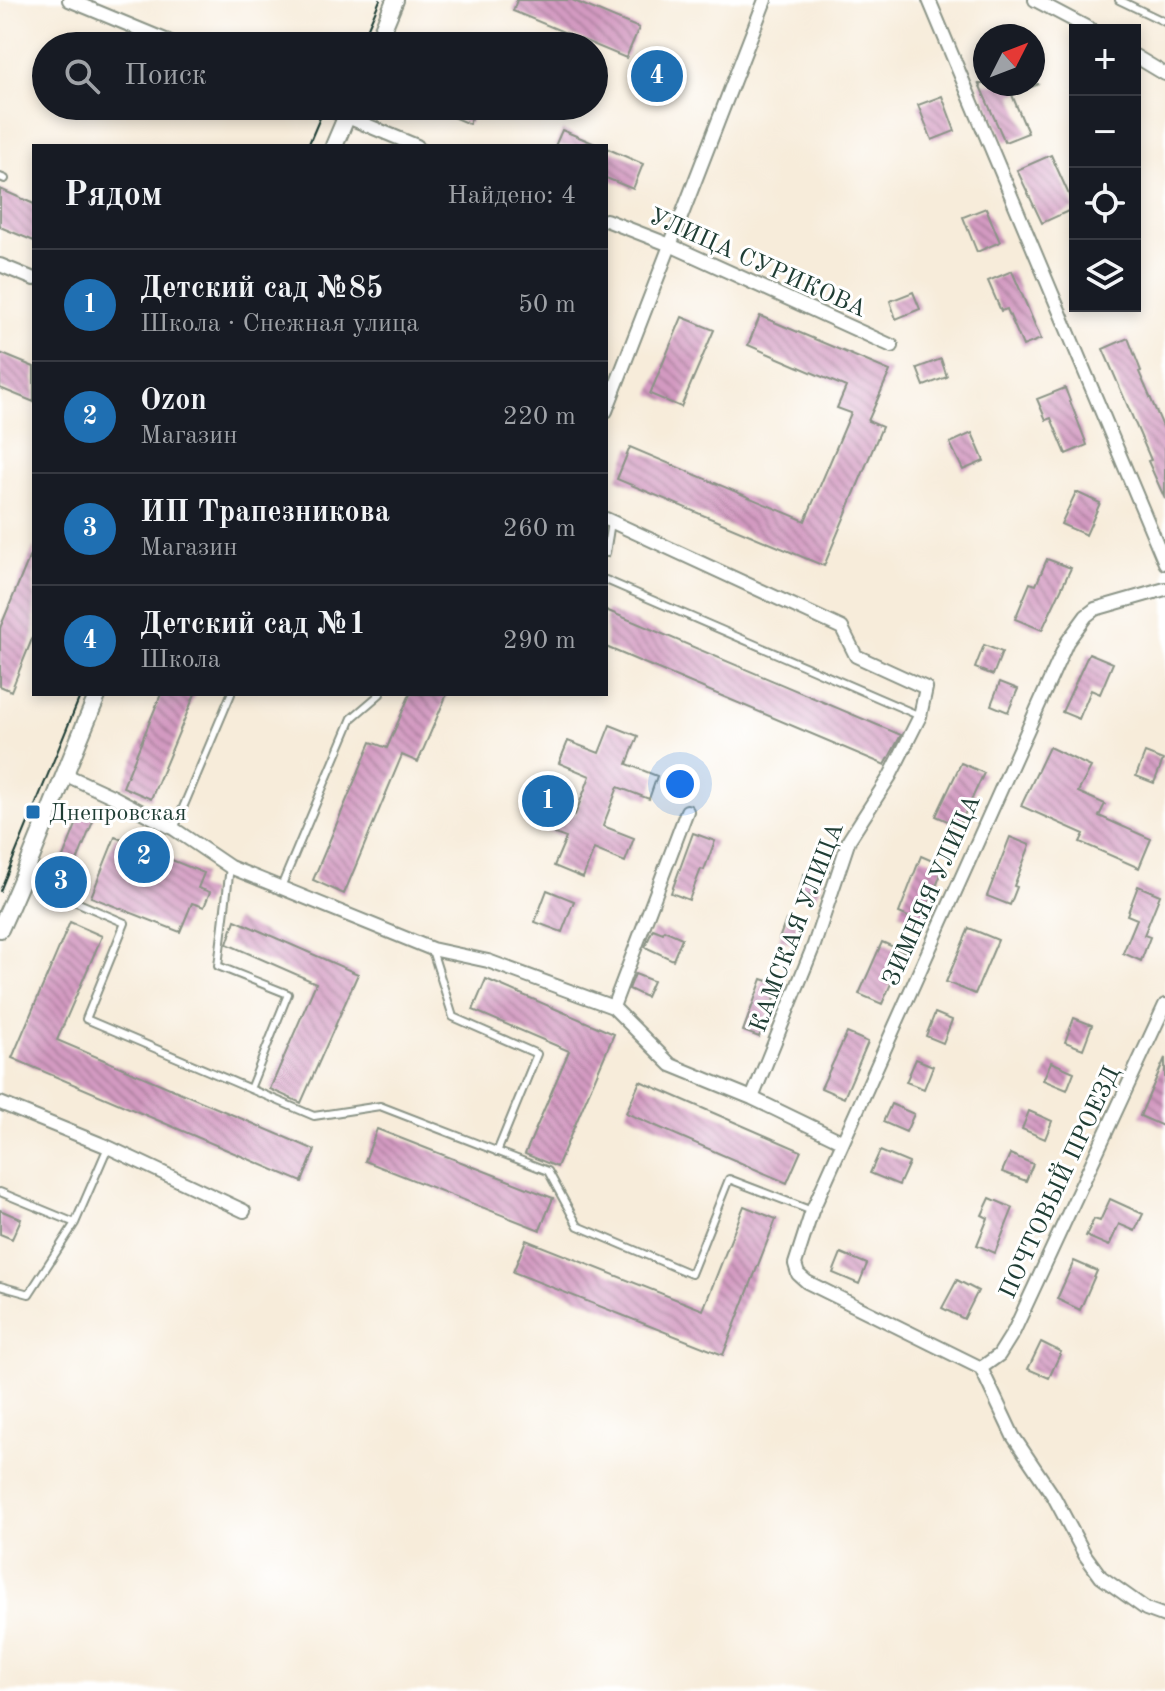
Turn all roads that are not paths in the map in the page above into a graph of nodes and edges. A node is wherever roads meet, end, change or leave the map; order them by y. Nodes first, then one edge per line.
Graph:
1 (69, 0) edge
2 (395, 0) edge
3 (765, 0) edge
4 (929, 0) edge
5 (1035, 0) edge
6 (1120, 0) edge
7 (1165, 22) edge
8 (1081, 24) edge
9 (146, 32) edge
10 (382, 32) edge
11 (1141, 60) edge
12 (1165, 74) edge
13 (345, 120) edge
14 (364, 120) edge
15 (335, 144) edge
16 (413, 144) edge
17 (608, 221) edge
18 (670, 245) junction
19 (0, 265) edge
20 (32, 278) edge
21 (892, 346) dead end
22 (608, 406) edge
23 (609, 521) edge
24 (1165, 563) edge
25 (608, 581) edge
26 (1165, 589) edge
27 (97, 696) edge
28 (230, 696) edge
29 (378, 696) edge
30 (920, 716) junction
31 (64, 774) junction
32 (687, 811) dead end
33 (174, 829) junction
34 (230, 867) junction
35 (23, 879) junction
36 (281, 887) junction
37 (0, 929) edge
38 (432, 949) junction
39 (1165, 1005) edge
40 (613, 1007) junction
41 (250, 1089) junction
42 (752, 1098) junction
43 (0, 1103) edge
44 (843, 1142) junction
45 (108, 1147) junction
46 (497, 1152) junction
47 (0, 1192) edge
48 (244, 1211) dead end
49 (812, 1211) junction
50 (75, 1223) junction
51 (0, 1286) edge
52 (981, 1368) junction
53 (1165, 1616) edge

1 - 9 street
2 - 10 street
3 - 18 street
4 - 24 street
5 - 8 street
6 - 7 lane
11 - 12 street
13 - 15 street
14 - 16 street
17 - 18 street, УЛИЦА СУРИКОВА
18 - 21 street, УЛИЦА СУРИКОВА
18 - 22 street
19 - 20 street
23 - 30 street, КАМСКАЯ УЛИЦА
25 - 30 lane
26 - 44 street, ЗИМНЯЯ УЛИЦА
27 - 31 street
28 - 33 lane
29 - 36 lane
30 - 42 street, КАМСКАЯ УЛИЦА
31 - 33 street
31 - 35 street
32 - 40 street
33 - 34 street
34 - 36 street
34 - 41 lane
35 - 37 street
35 - 41 lane
36 - 38 street
38 - 40 street
38 - 46 lane
39 - 52 street, ПОЧТОВЫЙ ПРОЕЗД
40 - 42 street
41 - 46 lane
42 - 44 street
43 - 45 street
44 - 49 street, ЗИМНЯЯ УЛИЦА
45 - 48 street
45 - 50 lane
46 - 49 lane
47 - 50 lane
49 - 52 street, ЗИМНЯЯ УЛИЦА
50 - 51 lane
52 - 53 street

